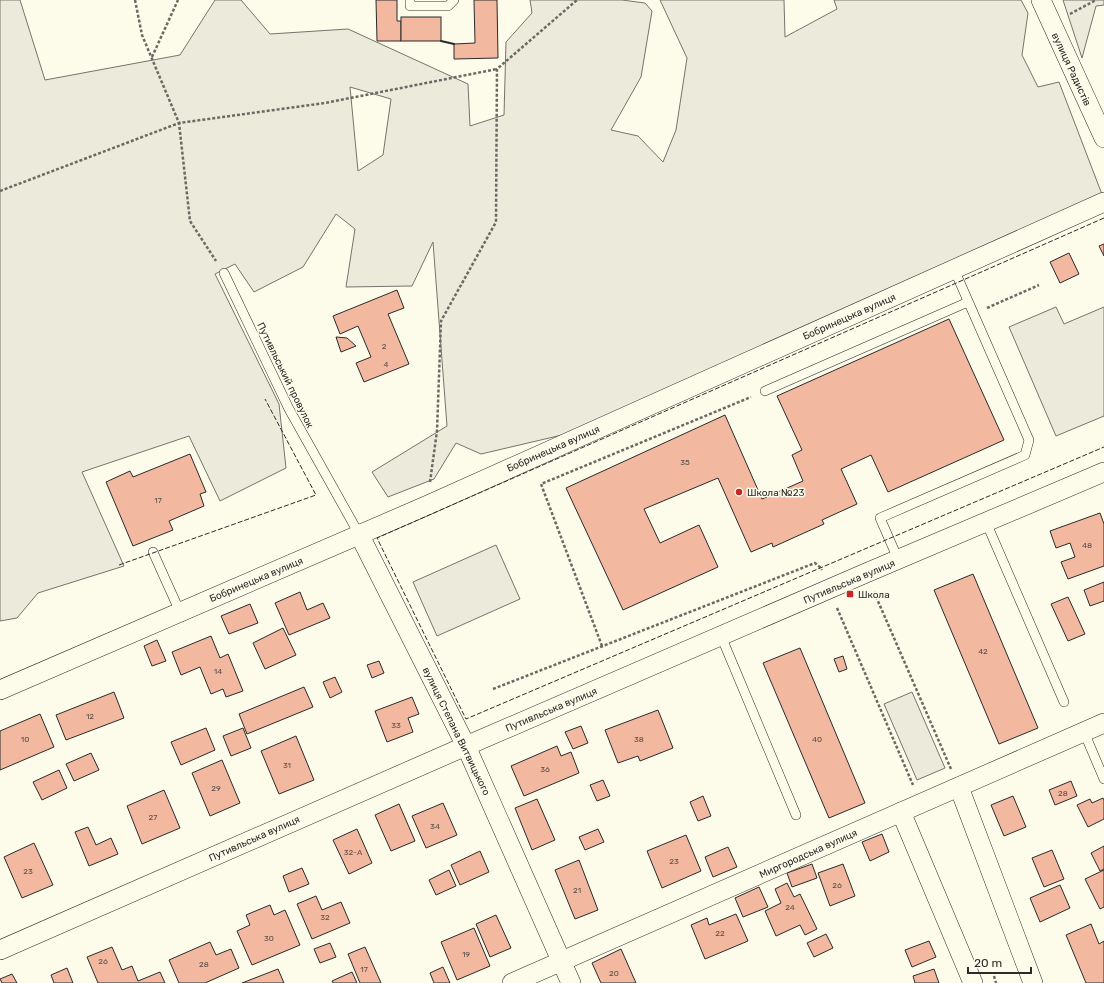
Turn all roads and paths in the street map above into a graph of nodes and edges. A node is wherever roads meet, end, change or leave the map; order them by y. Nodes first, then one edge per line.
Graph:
1 (135, 0) edge
2 (178, 0) edge
3 (410, 0) edge
4 (454, 0) edge
5 (577, 0) edge
6 (1041, 0) edge
7 (1096, 0) edge
8 (1052, 24) junction
9 (151, 57) junction
10 (497, 69) junction
11 (179, 123) junction
12 (1104, 138) edge
13 (0, 191) edge
14 (1104, 202) edge
15 (954, 269) junction
16 (224, 273) joint
17 (1039, 285) dead end
18 (968, 302) junction
19 (974, 314) junction
20 (764, 392) joint
21 (1104, 472) edge
22 (332, 485) joint
23 (428, 505) junction
24 (986, 522) junction
25 (359, 534) junction
26 (153, 552) dead end
27 (898, 559) junction
28 (866, 573) junction
29 (829, 589) junction
30 (180, 612) junction
31 (721, 636) junction
32 (602, 646) junction
33 (493, 689) dead end
34 (0, 690) edge
35 (1064, 702) dead end
36 (1104, 723) edge
37 (1084, 732) junction
38 (466, 746) junction
39 (1104, 779) edge
40 (959, 787) junction
41 (921, 804) junction
42 (901, 812) junction
43 (796, 815) dead end
44 (0, 950) edge
45 (562, 962) junction
46 (993, 976) dead end
47 (512, 983) edge
48 (571, 983) edge
49 (973, 983) edge
50 (996, 983) edge
51 (1033, 983) edge

1 - 9 path
2 - 9 path
3 - 4 lane
5 - 10 path
6 - 8 street, вулиця Радистів
7 - 8 path
8 - 12 street, вулиця Радистів
9 - 11 path
10 - 11 path
10 - 23 path
11 - 13 path
11 - 16 path
14 - 15 street, Бобринецька вулиця
15 - 18 lane
15 - 23 street, Бобринецька вулиця
16 - 22 lane, Путивльський провулок
17 - 19 path
18 - 19 lane
18 - 20 lane
19 - 27 lane
20 - 32 path
21 - 24 street, Путивльська вулиця
22 - 25 lane, вулиця Степана Витвицького
23 - 25 street, Бобринецька вулиця
24 - 27 street, Путивльська вулиця
24 - 35 lane
25 - 30 street, Бобринецька вулиця
25 - 38 street, вулиця Степана Витвицького
26 - 30 lane
27 - 28 street, Путивльська вулиця
28 - 29 street, Путивльська вулиця
28 - 40 path
29 - 31 street, Путивльська вулиця
29 - 32 path
29 - 41 path
30 - 34 street, Бобринецька вулиця
31 - 38 street, Путивльська вулиця
31 - 43 lane
32 - 33 path
36 - 37 street, Миргородська вулиця
37 - 39 lane
37 - 40 street, Миргородська вулиця
38 - 44 street, Путивльська вулиця
38 - 45 street, вулиця Степана Витвицького
40 - 41 street, Миргородська вулиця
40 - 51 street
41 - 42 street, Миргородська вулиця
42 - 45 street, Миргородська вулиця
42 - 49 street
45 - 47 street, Миргородська вулиця
45 - 48 street, вулиця Степана Витвицького
46 - 50 path

